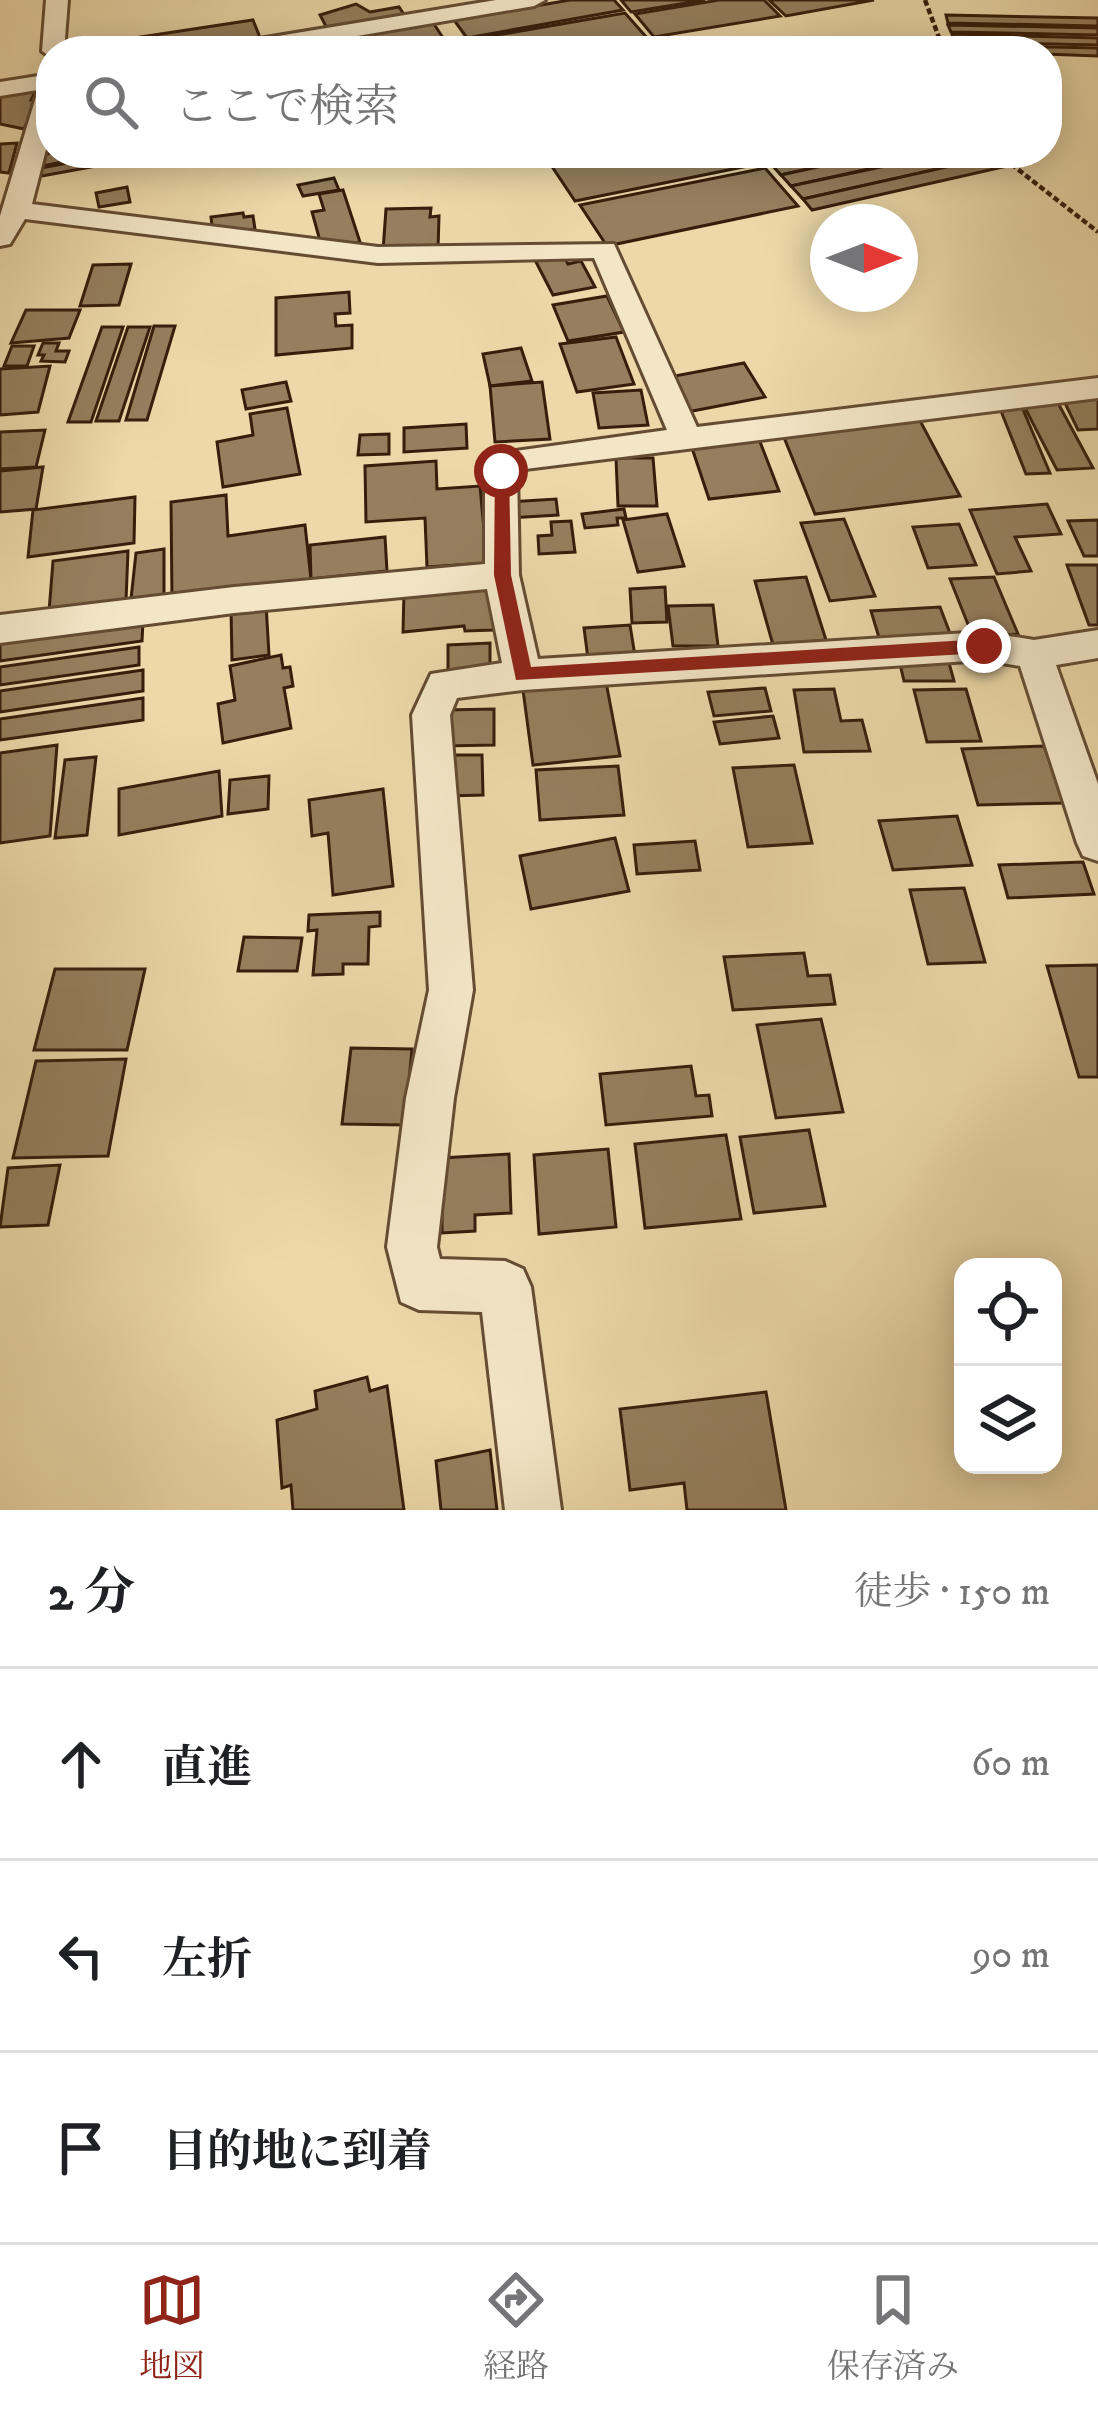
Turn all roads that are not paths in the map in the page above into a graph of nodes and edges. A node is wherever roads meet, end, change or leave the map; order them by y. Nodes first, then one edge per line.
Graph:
1 (57, 0) edge
2 (534, 0) edge
3 (54, 36) edge
4 (319, 36) edge
5 (36, 85) edge
6 (0, 89) edge
7 (36, 139) edge
8 (17, 210) junction
9 (0, 238) edge
10 (1098, 388) edge
11 (685, 436) junction
12 (502, 575) junction
13 (0, 629) edge
14 (1098, 644) edge
15 (1034, 654) junction
16 (523, 675) junction
17 (1098, 844) edge
18 (533, 1510) edge

1 - 3 street
2 - 4 street
5 - 6 street
7 - 8 street
8 - 9 street
8 - 11 street
10 - 11 street
11 - 12 street
12 - 13 street
12 - 16 street
14 - 15 street
15 - 16 street
15 - 17 street
16 - 18 street

